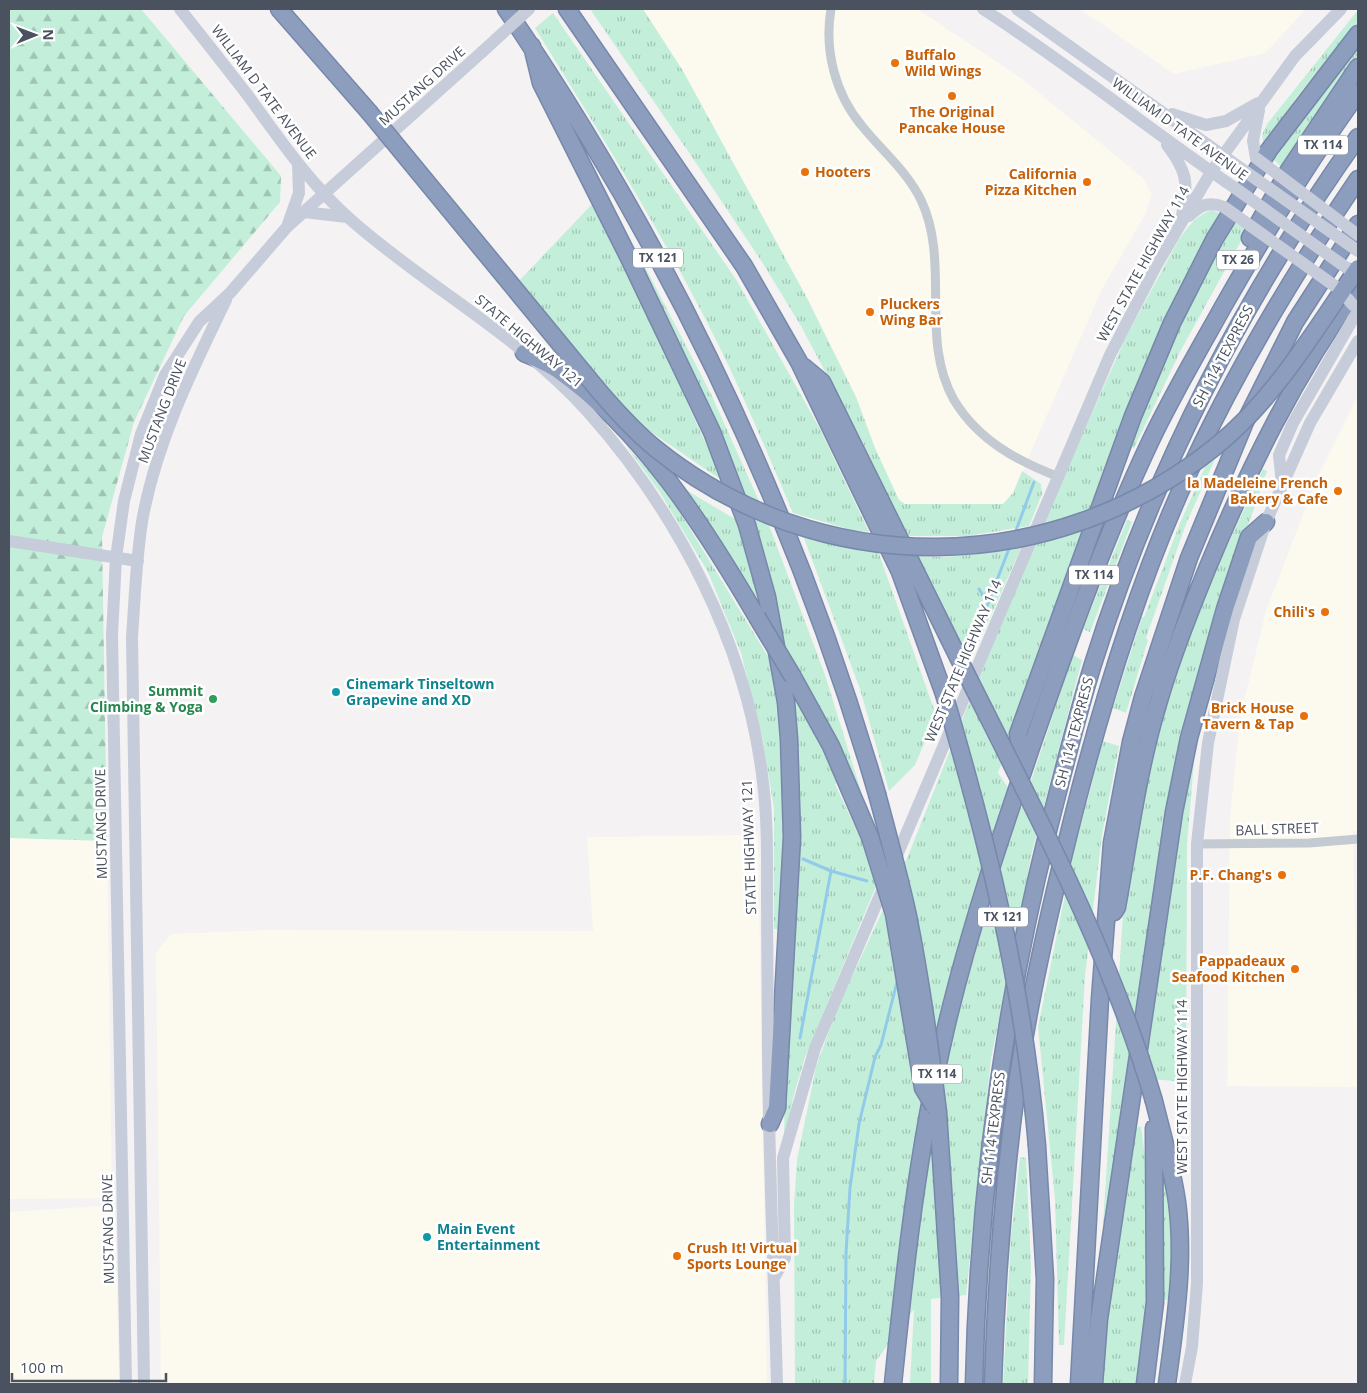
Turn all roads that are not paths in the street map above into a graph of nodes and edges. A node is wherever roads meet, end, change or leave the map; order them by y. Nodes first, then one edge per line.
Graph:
1 (180, 9) edge
2 (279, 9) edge
3 (506, 9) edge
4 (529, 9) edge
5 (567, 9) edge
6 (831, 9) edge
7 (983, 9) edge
8 (1017, 9) edge
9 (1341, 9) edge
10 (1017, 32) junction
11 (1358, 34) edge
12 (532, 46) junction
13 (1086, 58) junction
14 (1358, 67) edge
15 (1358, 93) edge
16 (1262, 101) junction
17 (1161, 111) junction
18 (1159, 135) junction
19 (1358, 138) edge
20 (1224, 157) junction
21 (298, 164) junction
22 (1211, 172) junction
23 (1358, 179) edge
24 (325, 193) junction
25 (304, 212) junction
26 (347, 217) junction
27 (1181, 224) junction
28 (1358, 224) edge
29 (287, 227) junction
30 (1358, 236) edge
31 (1358, 251) edge
32 (1334, 260) junction
33 (1358, 268) edge
34 (1358, 276) edge
35 (1358, 287) edge
36 (230, 293) junction
37 (1357, 344) edge
38 (524, 353) junction
39 (1197, 354) junction
40 (799, 362) junction
41 (1059, 477) junction
42 (1282, 486) junction
43 (1266, 522) junction
44 (9, 540) edge
45 (116, 558) junction
46 (138, 561) junction
47 (1022, 773) junction
48 (1358, 839) edge
49 (116, 840) junction
50 (135, 840) junction
51 (1197, 844) junction
52 (1106, 926) junction
53 (1154, 1101) junction
54 (938, 1112) junction
55 (770, 1124) junction
56 (774, 1278) junction
57 (143, 1312) junction
58 (124, 1313) junction
59 (126, 1384) edge
60 (144, 1384) edge
61 (777, 1384) edge
62 (893, 1384) edge
63 (949, 1384) edge
64 (974, 1384) edge
65 (993, 1384) edge
66 (1043, 1384) edge
67 (1079, 1384) edge
68 (1094, 1384) edge
69 (1145, 1384) edge
70 (1166, 1384) edge
71 (1185, 1384) edge

1 - 21 main road, WILLIAM D TATE AVENUE
2 - 33 highway, bridge
3 - 12 highway, TX 121
4 - 24 main road, MUSTANG DRIVE, bridge
5 - 40 highway, TX 121
6 - 41 street
7 - 10 main road, WILLIAM D TATE AVENUE
8 - 13 main road, WILLIAM D TATE AVENUE
9 - 16 main road, WEST STATE HIGHWAY 114
10 - 13 main road
10 - 18 main road, WILLIAM D TATE AVENUE
11 - 47 highway
12 - 54 highway, TX 121, bridge
12 - 55 highway
13 - 17 main road, WILLIAM D TATE AVENUE
14 - 39 highway, TX 26
15 - 39 highway, TX 114
16 - 17 main road
16 - 20 main road, WEST STATE HIGHWAY 114
16 - 30 main road, bridge
17 - 20 main road, WILLIAM D TATE AVENUE
18 - 22 main road, WILLIAM D TATE AVENUE
18 - 27 main road
19 - 64 highway, SH 114 TEXPRESS
20 - 22 main road, WEST STATE HIGHWAY 114
20 - 31 main road, WILLIAM D TATE AVENUE, bridge
21 - 24 main road, WILLIAM D TATE AVENUE
21 - 29 main road
22 - 27 main road, WEST STATE HIGHWAY 114
22 - 34 main road, WILLIAM D TATE AVENUE, bridge
23 - 65 highway, SH 114 TEXPRESS
24 - 25 main road, MUSTANG DRIVE
24 - 26 main road, STATE HIGHWAY 121
25 - 26 main road
25 - 29 main road, MUSTANG DRIVE
26 - 38 main road, STATE HIGHWAY 121
27 - 41 main road, WEST STATE HIGHWAY 114
27 - 42 main road, bridge
28 - 32 highway
29 - 36 main road, MUSTANG DRIVE
30 - 32 highway
32 - 52 highway
35 - 52 highway
36 - 45 main road, MUSTANG DRIVE
36 - 46 main road, MUSTANG DRIVE
37 - 42 main road, WEST STATE HIGHWAY 114
38 - 54 highway, bridge
38 - 55 main road, STATE HIGHWAY 121
39 - 47 highway, TX 114
40 - 53 highway, bridge
40 - 66 highway, TX 121, bridge
41 - 56 main road, WEST STATE HIGHWAY 114
42 - 43 main road, WEST STATE HIGHWAY 114
43 - 51 main road, WEST STATE HIGHWAY 114
43 - 68 highway
44 - 45 main road
45 - 46 main road
45 - 49 main road, MUSTANG DRIVE
46 - 50 main road, MUSTANG DRIVE
47 - 62 highway, TX 114
48 - 51 street, BALL STREET
49 - 50 main road
49 - 58 main road, MUSTANG DRIVE
50 - 57 main road, MUSTANG DRIVE
51 - 71 main road, WEST STATE HIGHWAY 114
52 - 67 highway
53 - 69 highway
53 - 70 highway
54 - 63 highway, TX 121
55 - 56 main road, STATE HIGHWAY 121
56 - 61 main road, WEST STATE HIGHWAY 114
57 - 58 main road
57 - 60 main road, MUSTANG DRIVE
58 - 59 main road, MUSTANG DRIVE

